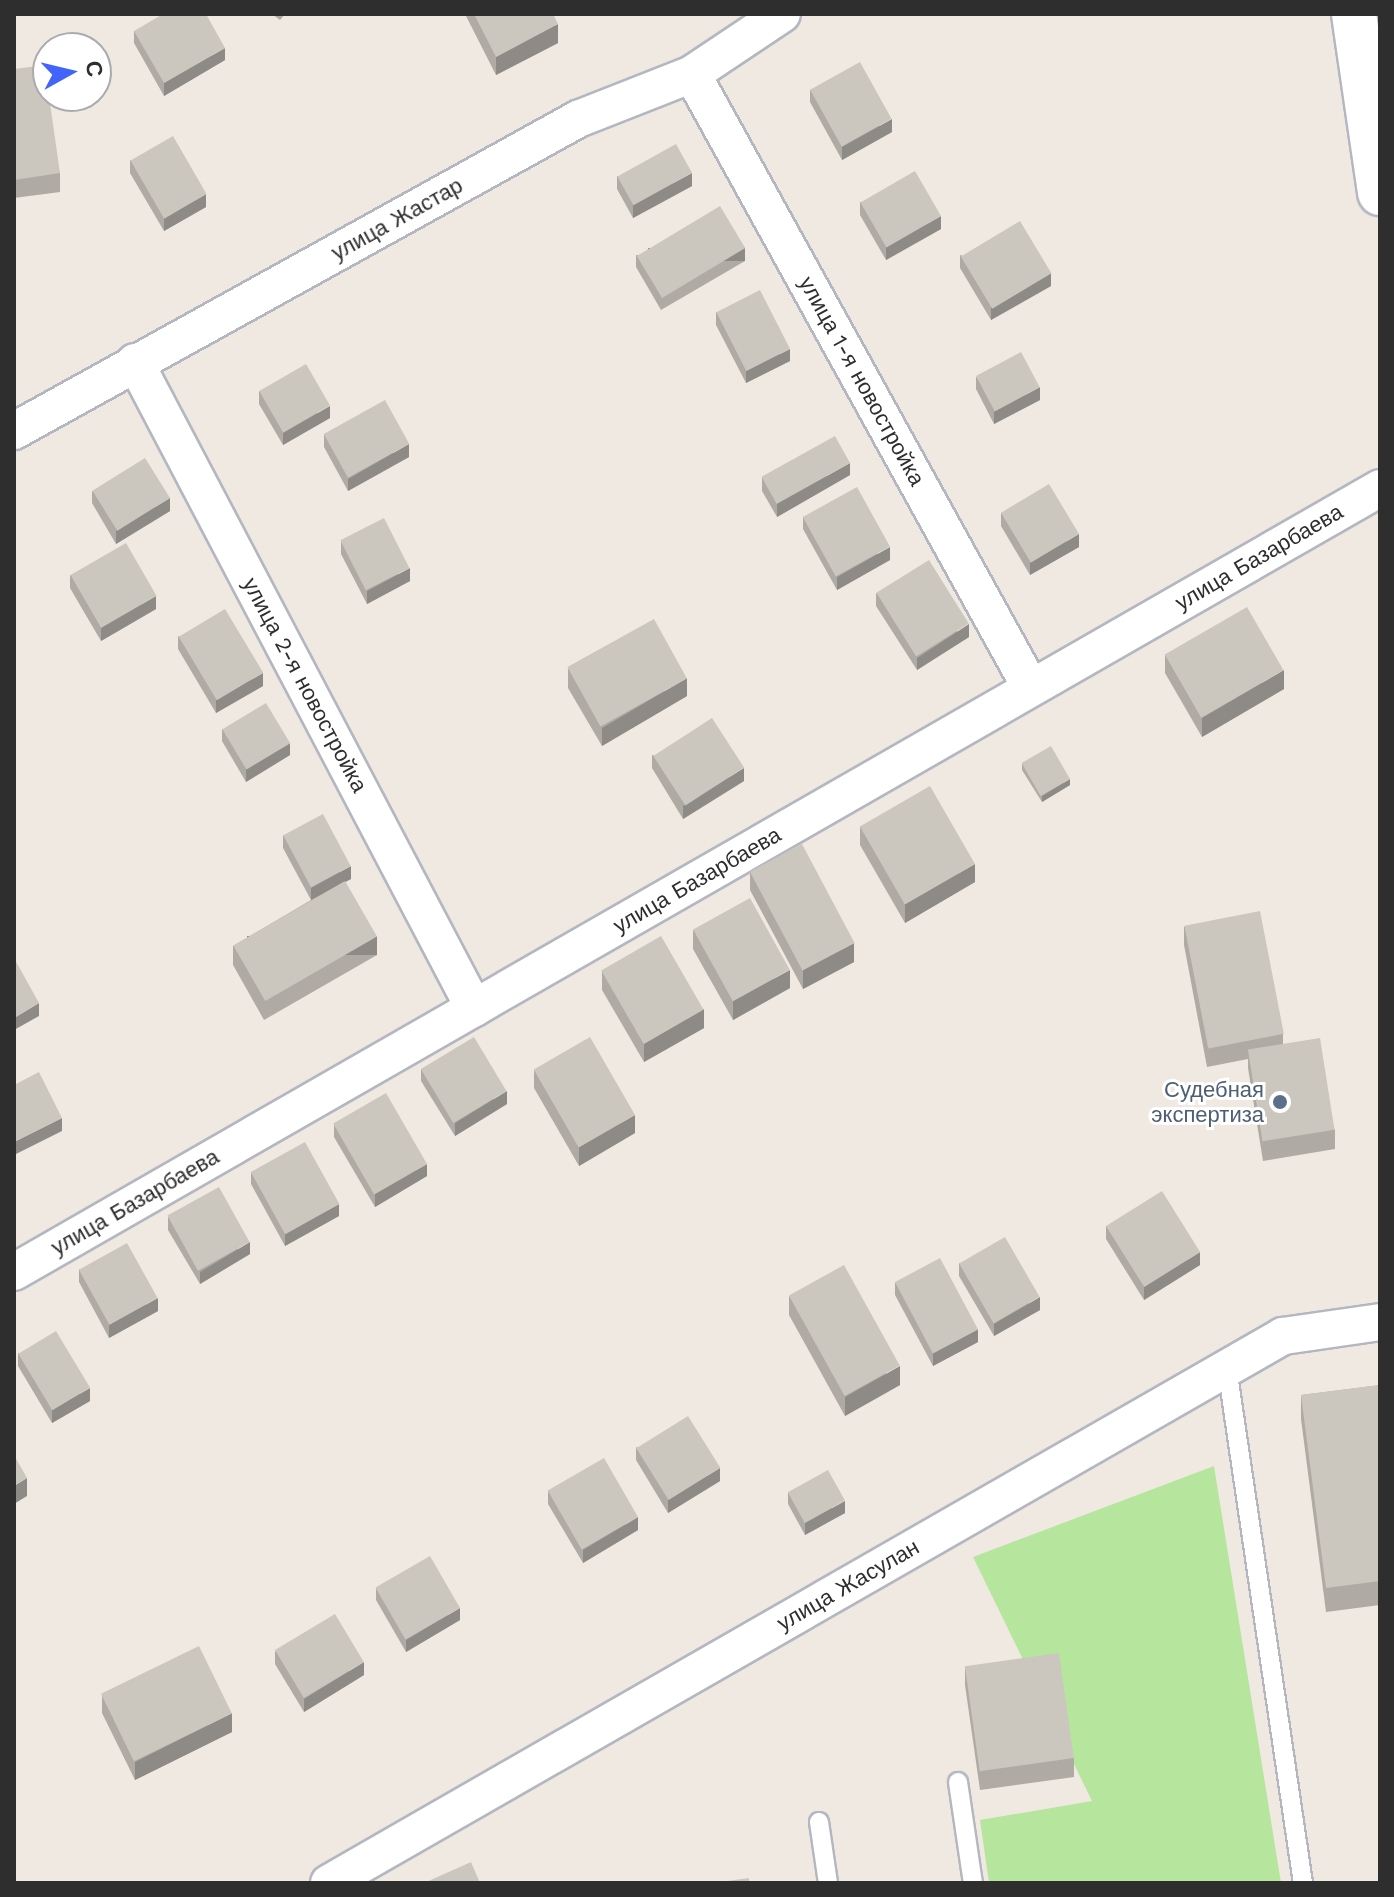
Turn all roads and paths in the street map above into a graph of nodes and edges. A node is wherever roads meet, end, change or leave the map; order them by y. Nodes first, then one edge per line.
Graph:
1 (782, 14) edge
2 (1354, 14) edge
3 (692, 74) junction
4 (1380, 193) edge
5 (135, 362) junction
6 (14, 431) edge
7 (1380, 488) edge
8 (1031, 688) junction
9 (474, 1008) junction
10 (14, 1272) edge
11 (1380, 1322) edge
12 (1227, 1368) junction
13 (958, 1782) dead end
14 (819, 1822) dead end
15 (329, 1883) edge
16 (828, 1883) edge
17 (973, 1883) edge
18 (1303, 1883) edge

1 - 3 street, улица Жастар
2 - 4 main road
3 - 5 street, улица Жастар
3 - 8 street, улица 1-я новостройка
5 - 6 street, улица Жастар
5 - 9 street, улица 2-я новостройка
7 - 8 street, улица Базарбаева
8 - 9 street, улица Базарбаева
9 - 10 street, улица Базарбаева
11 - 12 street, улица Жасулан
12 - 15 street, улица Жасулан
12 - 18 lane
13 - 17 lane
14 - 16 lane

